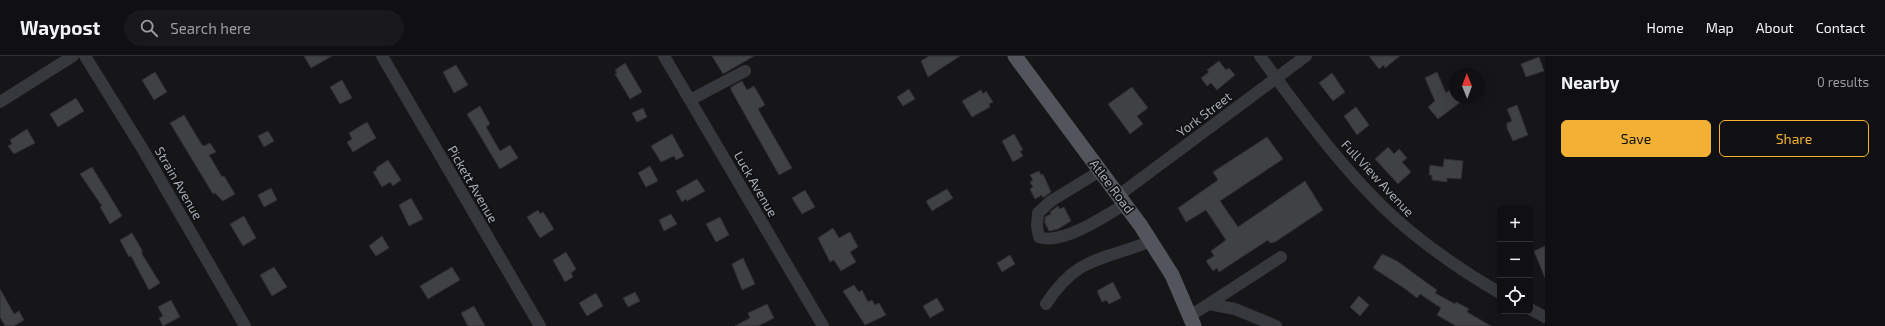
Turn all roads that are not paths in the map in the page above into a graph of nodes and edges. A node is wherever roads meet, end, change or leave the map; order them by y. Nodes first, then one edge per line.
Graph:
1 (73, 56) edge
2 (85, 56) edge
3 (382, 56) edge
4 (664, 56) edge
5 (1014, 56) edge
6 (1260, 56) edge
7 (1306, 56) edge
8 (745, 71) dead end
9 (1276, 78) junction
10 (690, 100) junction
11 (0, 102) edge
12 (1100, 171) junction
13 (1122, 200) junction
14 (1151, 241) junction
15 (1281, 257) dead end
16 (1497, 291) edge
17 (1046, 304) dead end
18 (1209, 304) junction
19 (1533, 311) edge
20 (1545, 317) edge
21 (1192, 321) edge
22 (245, 326) edge
23 (540, 326) edge
24 (823, 326) edge
25 (1276, 326) edge

1 - 11 street
2 - 22 street, Strain Avenue
3 - 23 street, Pickett Avenue
4 - 10 street, Luck Avenue
5 - 12 main road, Atlee Road
6 - 9 street, Full View Avenue
7 - 9 street, York Street
8 - 10 street
9 - 13 street, York Street
9 - 16 street, Full View Avenue
10 - 24 street, Luck Avenue
12 - 13 main road, Atlee Road
12 - 13 street, York Street
13 - 14 main road, Atlee Road
14 - 17 street
14 - 21 main road, Atlee Road
15 - 18 street
18 - 21 street
18 - 25 street
19 - 20 street

